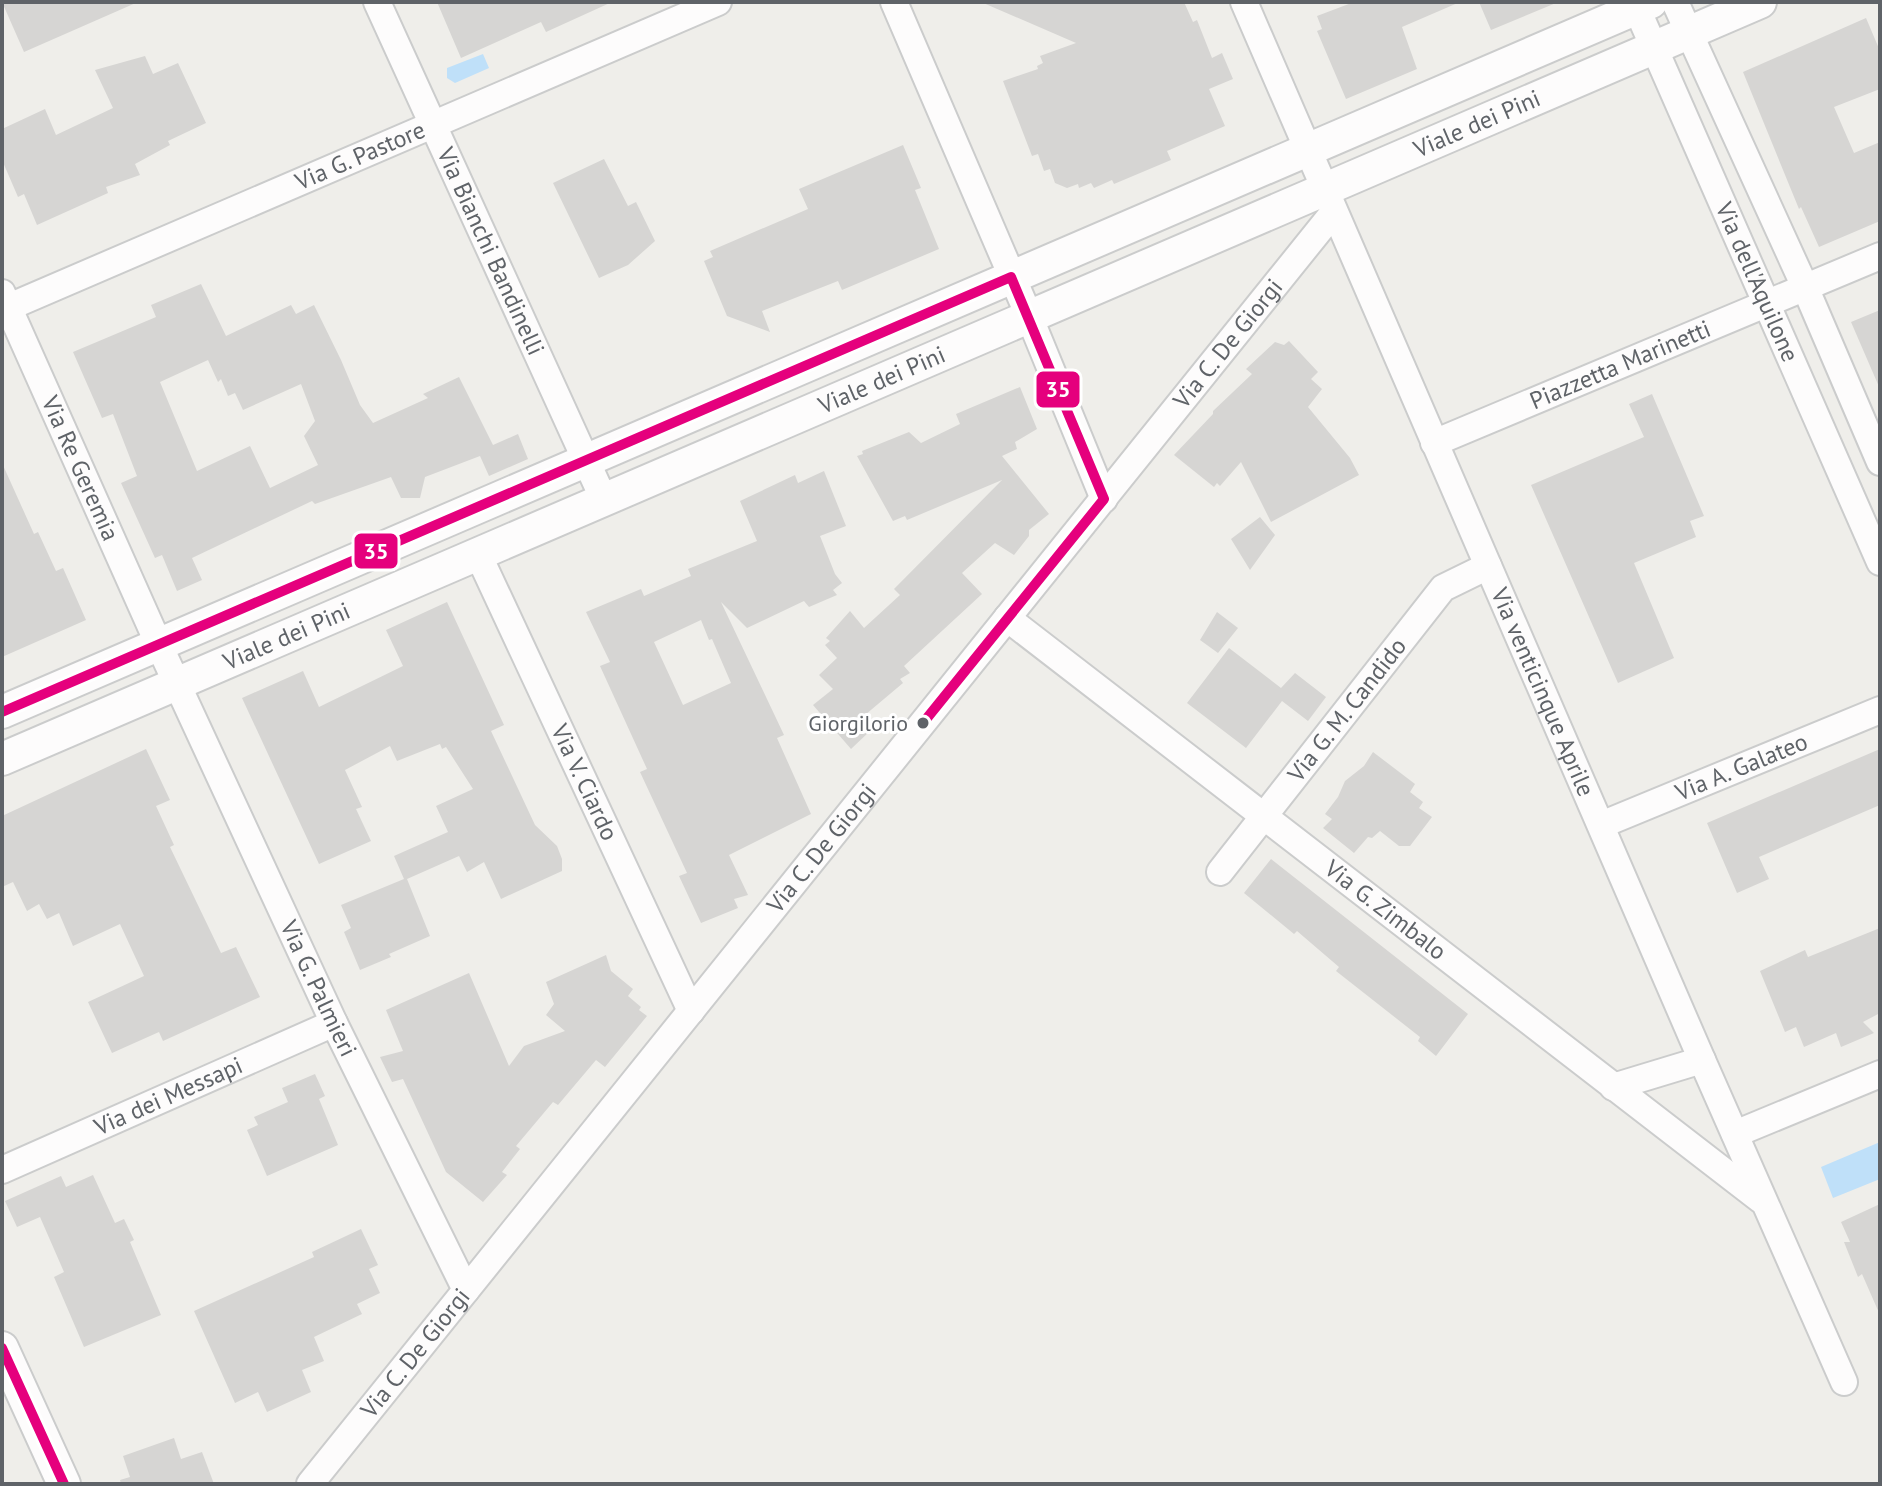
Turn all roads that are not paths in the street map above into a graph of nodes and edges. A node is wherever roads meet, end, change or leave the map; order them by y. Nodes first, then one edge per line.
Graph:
1 (377, 2) edge
2 (718, 2) edge
3 (894, 2) edge
4 (1244, 2) edge
5 (1675, 2) edge
6 (1760, 2) edge
7 (1641, 4) edge
8 (1687, 34) junction
9 (1654, 48) junction
10 (432, 124) junction
11 (1307, 149) junction
12 (1329, 200) junction
13 (1880, 256) edge
14 (1011, 277) junction
15 (1805, 287) junction
16 (1766, 302) junction
17 (4, 303) edge
18 (1029, 316) junction
19 (1434, 443) junction
20 (586, 461) junction
21 (1880, 462) edge
22 (1104, 499) junction
23 (604, 500) junction
24 (478, 554) junction
25 (1880, 562) edge
26 (1488, 566) junction
27 (1007, 618) junction
28 (159, 645) junction
29 (177, 683) junction
30 (1880, 710) edge
31 (2, 712) edge
32 (2, 759) edge
33 (1263, 816) junction
34 (1601, 825) junction
35 (1220, 872) dead end
36 (691, 1011) junction
37 (334, 1023) junction
38 (1702, 1060) junction
39 (1880, 1074) edge
40 (1613, 1087) junction
41 (1735, 1134) junction
42 (2, 1170) edge
43 (1763, 1201) junction
44 (466, 1290) junction
45 (2, 1348) edge
46 (1844, 1382) dead end
47 (64, 1484) edge
48 (310, 1484) edge

1 - 10 street, Via Bianchi Bandinelli
2 - 10 street, Via G. Pastore
3 - 14 street
4 - 11 street, Via venticinque Aprile
5 - 8 street, Via dell'Aquilone
6 - 8 street, Viale dei Pini
7 - 9 street, Via dell'Aquilone
7 - 11 street, Viale dei Pini
8 - 9 street, Viale dei Pini
8 - 15 street, Via dell'Aquilone
9 - 12 street, Viale dei Pini
9 - 16 street, Via dell'Aquilone
10 - 17 street, Via G. Pastore
10 - 20 street, Via Bianchi Bandinelli
11 - 12 street, Via venticinque Aprile
11 - 14 street, Viale dei Pini
12 - 18 street, Viale dei Pini
12 - 19 street, Via venticinque Aprile
12 - 22 street, Via C. De Giorgi
13 - 15 street, Piazzetta Marinetti
14 - 18 street
14 - 20 street, Viale dei Pini
15 - 16 street, Piazzetta Marinetti
15 - 21 street, Via dell'Aquilone
16 - 19 street, Piazzetta Marinetti
16 - 25 street, Via dell'Aquilone
17 - 28 street, Via Re Geremia
18 - 22 street
18 - 23 street, Viale dei Pini
19 - 26 street, Via venticinque Aprile
20 - 23 street, Via Bianchi Bandinelli
20 - 28 street, Viale dei Pini
22 - 27 street, Via C. De Giorgi
23 - 24 street, Viale dei Pini
24 - 29 street, Viale dei Pini
24 - 36 street, Via V. Ciardo
26 - 33 street, Via G. M. Candido
26 - 34 street, Via venticinque Aprile
27 - 33 street, Via G. Zimbalo
27 - 36 street, Via C. De Giorgi
28 - 29 street, Via Re Geremia
28 - 31 street, Viale dei Pini
29 - 32 street, Viale dei Pini
29 - 37 street, Via G. Palmieri
30 - 34 street, Via A. Galateo
33 - 35 street, Via G. M. Candido
33 - 40 street, Via G. Zimbalo
34 - 38 street, Via venticinque Aprile
36 - 44 street, Via C. De Giorgi
37 - 42 street, Via dei Messapi
37 - 44 street, Via G. Palmieri
38 - 40 street
38 - 41 street, Via venticinque Aprile
39 - 41 street
40 - 43 street, Via G. Zimbalo
41 - 43 street, Via venticinque Aprile
43 - 46 street, Via venticinque Aprile
44 - 48 street, Via C. De Giorgi
45 - 47 street

